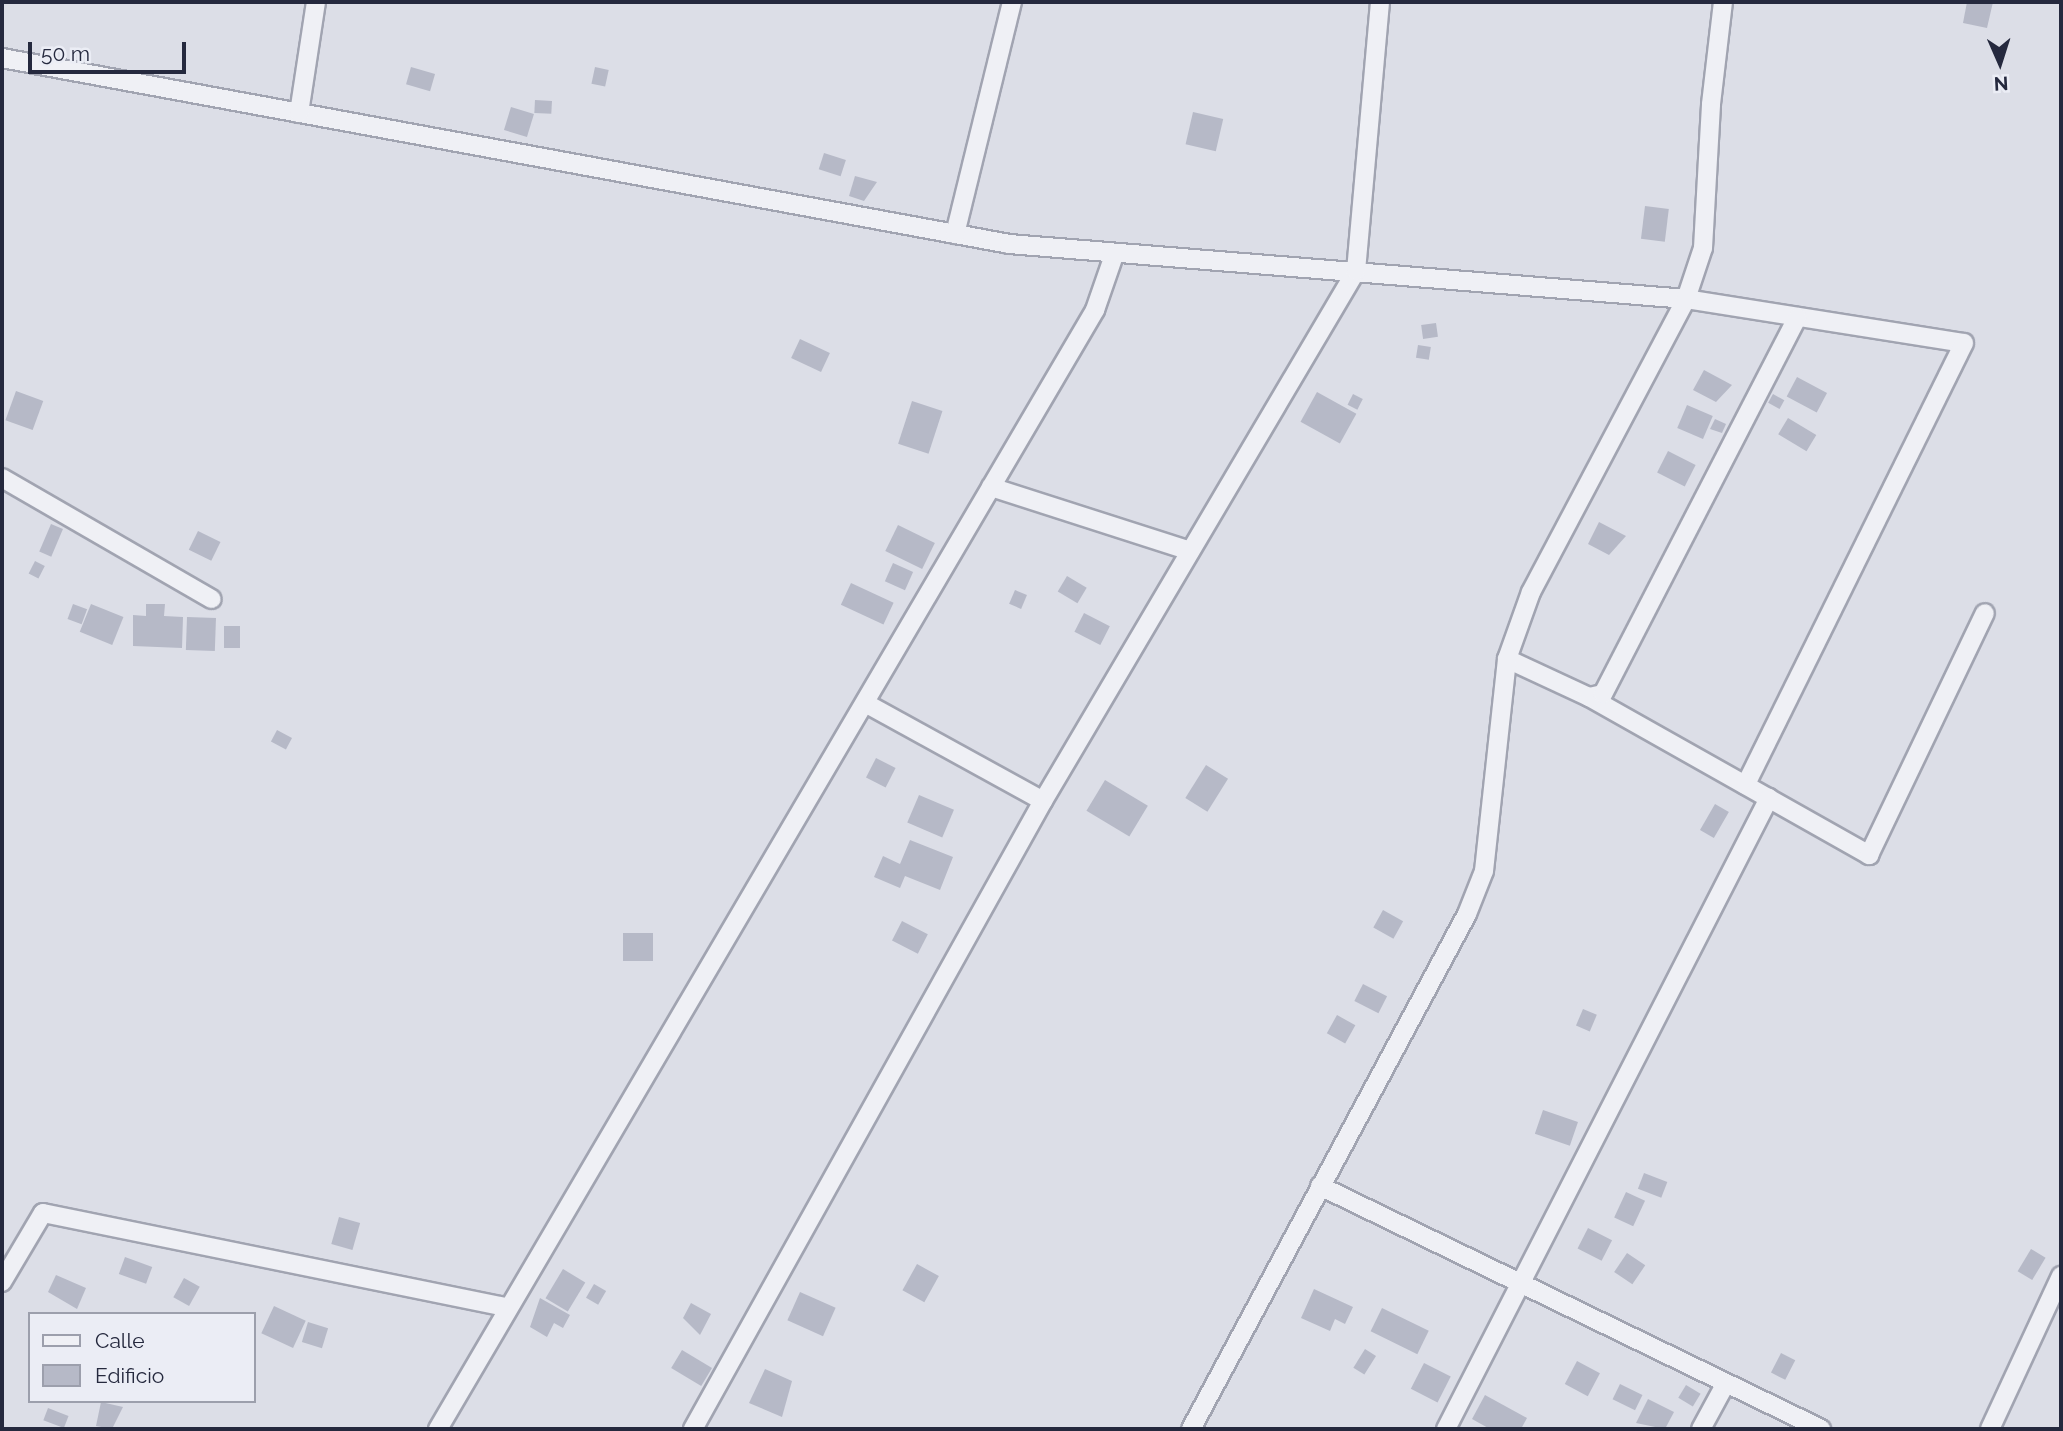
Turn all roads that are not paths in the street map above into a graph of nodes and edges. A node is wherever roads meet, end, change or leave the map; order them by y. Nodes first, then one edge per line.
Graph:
1 (316, 2) edge
2 (1012, 2) edge
3 (1380, 2) edge
4 (1723, 2) edge
5 (2, 58) edge
6 (299, 113) junction
7 (955, 234) junction
8 (1114, 255) junction
9 (1356, 271) junction
10 (1686, 299) junction
11 (1798, 317) junction
12 (2, 478) edge
13 (991, 487) junction
14 (1190, 551) junction
15 (212, 599) dead end
16 (1985, 613) dead end
17 (1507, 659) junction
18 (1590, 698) junction
19 (864, 703) junction
20 (1746, 785) junction
21 (1769, 799) junction
22 (1043, 801) junction
23 (1320, 1186) junction
24 (2061, 1276) edge
25 (1521, 1280) junction
26 (2, 1282) edge
27 (506, 1307) junction
28 (1726, 1383) junction
29 (438, 1429) edge
30 (693, 1429) edge
31 (1191, 1429) edge
32 (1446, 1429) edge
33 (1701, 1429) edge
34 (1821, 1429) edge
35 (1990, 1429) edge

1 - 6 street
2 - 7 street
3 - 9 street
4 - 10 street
5 - 6 street
6 - 7 street
7 - 8 street
8 - 9 street
8 - 13 street
9 - 10 street
9 - 14 street
10 - 11 street
10 - 17 street
11 - 18 street
11 - 20 street
12 - 15 street
13 - 14 street
13 - 19 street
14 - 22 street
16 - 21 street
17 - 18 street
17 - 23 street
18 - 20 street
19 - 22 street
19 - 27 street
20 - 21 street
21 - 25 street
22 - 30 street
23 - 25 street
23 - 31 street
24 - 35 street
25 - 28 street
25 - 32 street
26 - 27 street
27 - 29 street
28 - 33 street
28 - 34 street

